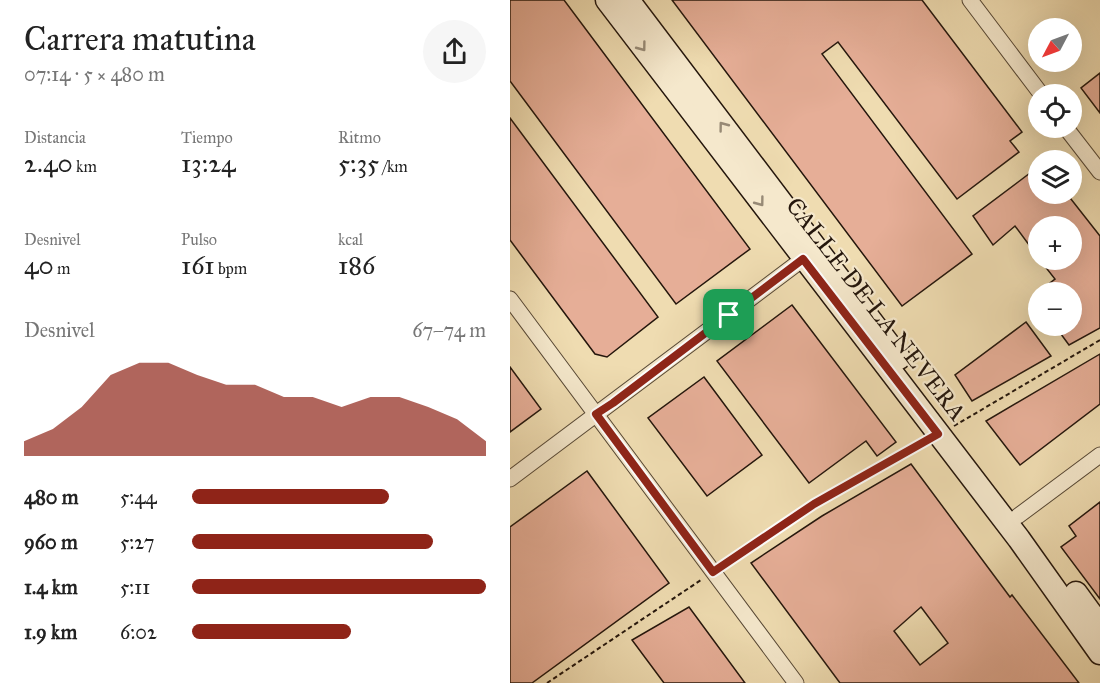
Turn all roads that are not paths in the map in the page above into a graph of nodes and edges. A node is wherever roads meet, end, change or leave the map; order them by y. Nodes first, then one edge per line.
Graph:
1 (607, 0) edge
2 (628, 0) edge
3 (970, 0) edge
4 (1033, 84) edge
5 (1074, 138) edge
6 (1100, 172) edge
7 (803, 259) junction
8 (510, 299) edge
9 (596, 414) junction
10 (945, 431) junction
11 (1100, 455) edge
12 (510, 480) edge
13 (1018, 516) junction
14 (1100, 626) edge
15 (1100, 653) edge
16 (796, 683) edge

1 -> 7 main road, CALLE DE LA NEVERA
10 -> 2 main road, CALLE DE LA NEVERA
3 - 4 street
5 - 6 street
7 - 9 street
7 - 10 main road, CALLE DE LA NEVERA
8 - 9 street
9 - 12 street
9 - 16 street
10 - 13 main road, CALLE DE LA NEVERA
10 - 15 main road, CALLE DE LA NEVERA
11 - 13 street
13 - 14 main road, CALLE DE LA NEVERA

